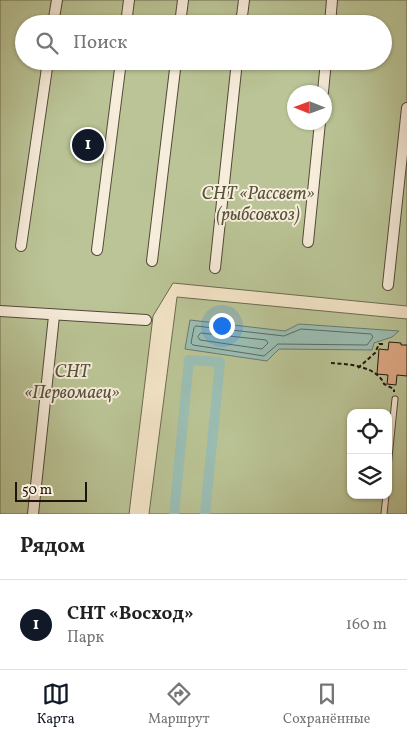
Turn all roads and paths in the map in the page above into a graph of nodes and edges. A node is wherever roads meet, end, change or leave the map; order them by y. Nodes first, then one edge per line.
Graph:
1 (57, 0) edge
2 (129, 0) edge
3 (183, 0) edge
4 (244, 0) edge
5 (332, 0) edge
6 (54, 15) edge
7 (127, 15) edge
8 (181, 15) edge
9 (243, 15) edge
10 (331, 15) edge
11 (47, 70) edge
12 (120, 70) edge
13 (175, 70) edge
14 (237, 70) edge
15 (325, 70) edge
16 (324, 85) edge
17 (407, 108) edge
18 (319, 130) edge
19 (308, 242) dead end
20 (21, 246) dead end
21 (97, 250) dead end
22 (152, 261) dead end
23 (215, 268) dead end
24 (388, 285) dead end
25 (0, 311) edge
26 (54, 316) junction
27 (146, 320) dead end
28 (383, 344) dead end
29 (331, 364) dead end
30 (358, 368) junction
31 (395, 399) joint
32 (389, 454) edge
33 (386, 499) edge
34 (33, 514) edge
35 (384, 514) edge

1 - 6 street
2 - 7 street
3 - 8 street
4 - 9 street
5 - 10 street
11 - 20 street
12 - 21 street
13 - 22 street
14 - 23 street
15 - 16 street
17 - 24 street
18 - 19 street
25 - 26 street
26 - 27 street
26 - 34 street
28 - 30 path
29 - 30 path
30 - 31 path
31 - 32 lane
33 - 35 lane

